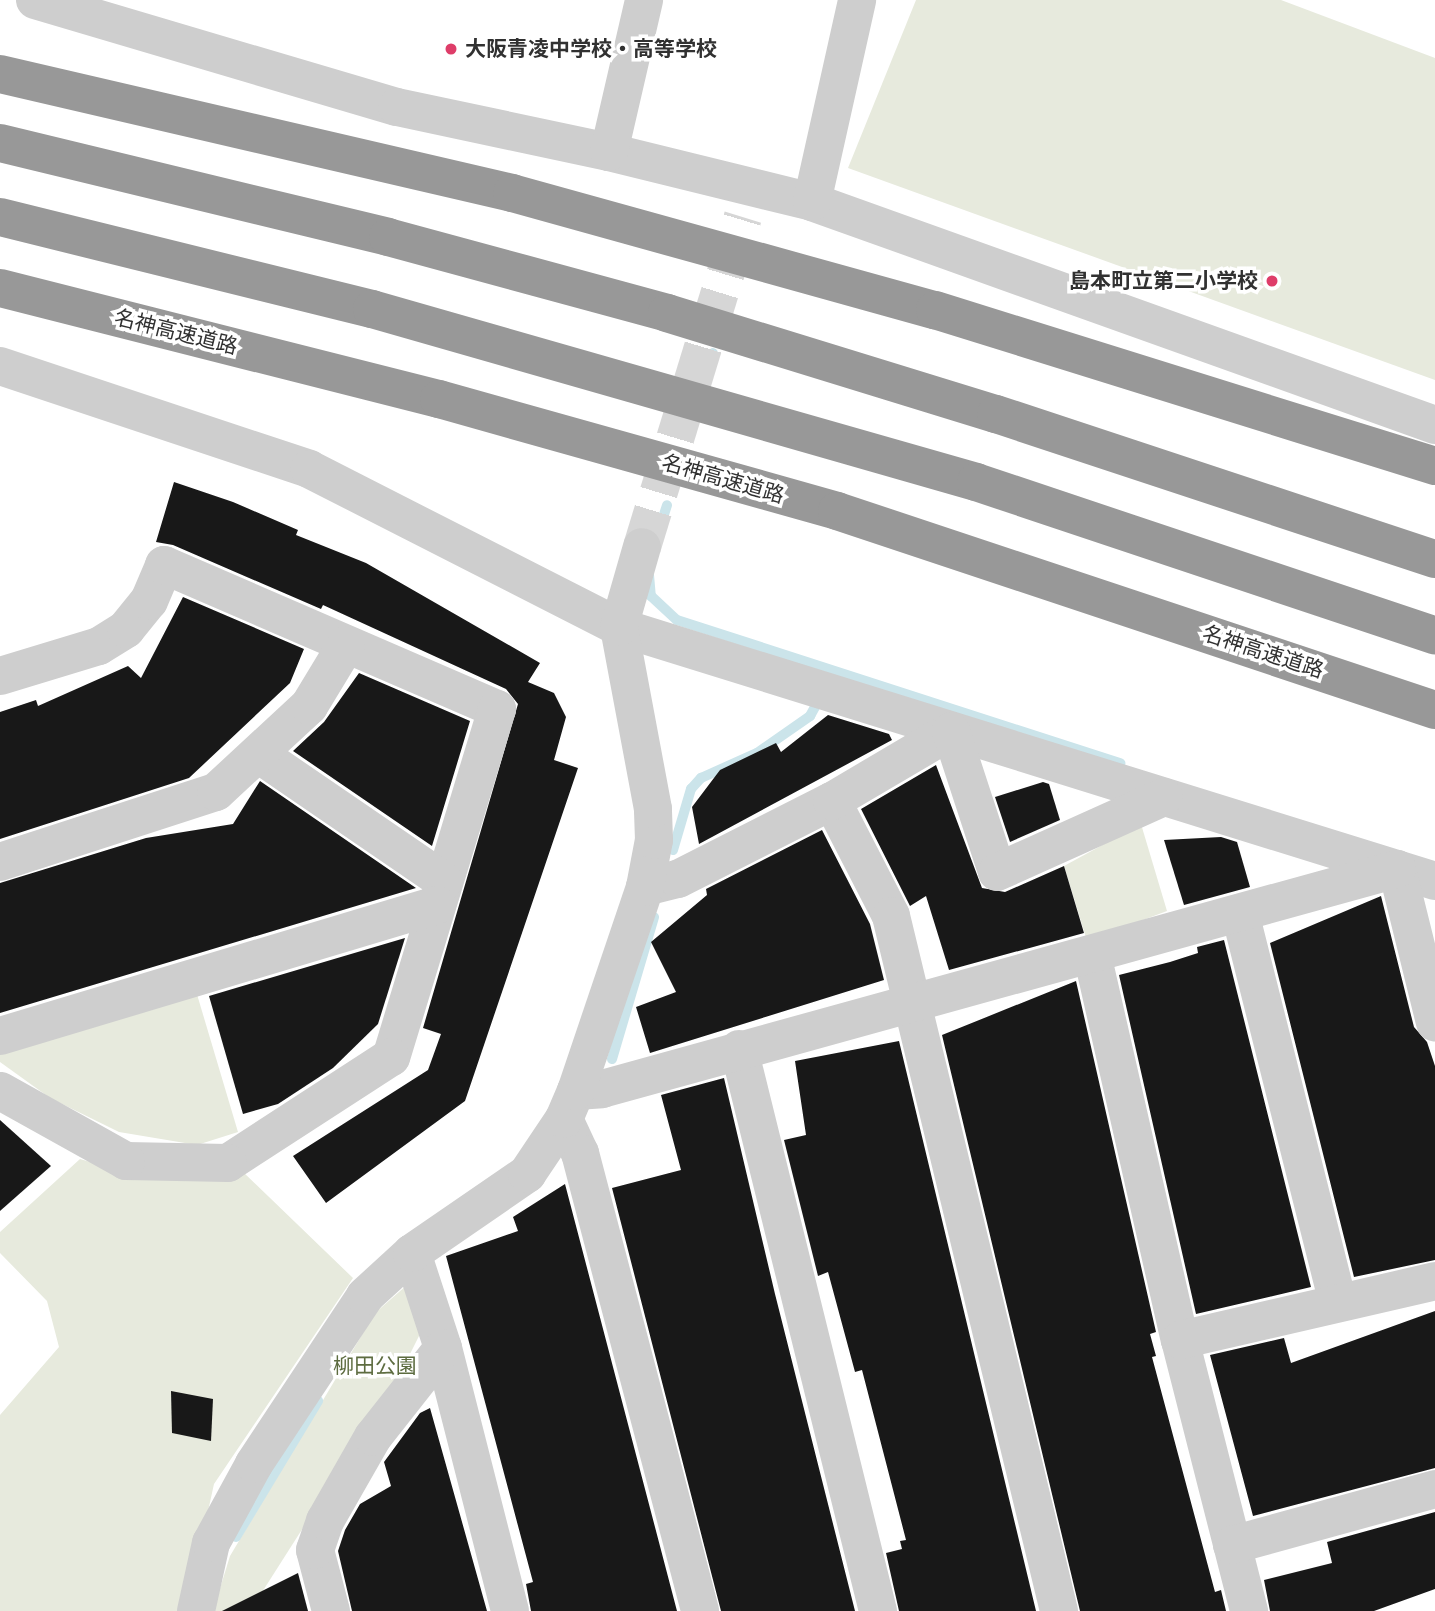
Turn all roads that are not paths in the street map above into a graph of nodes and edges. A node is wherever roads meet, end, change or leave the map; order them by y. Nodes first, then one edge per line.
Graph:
1 (35, 0) edge
2 (644, 0) edge
3 (857, 0) edge
4 (0, 74) edge
5 (0, 143) edge
6 (609, 152) junction
7 (813, 202) junction
8 (0, 217) edge
9 (0, 288) edge
10 (0, 366) edge
11 (1435, 425) edge
12 (1435, 466) edge
13 (642, 547) tunnel mouth
14 (1435, 559) edge
15 (619, 627) junction
16 (1435, 636) edge
17 (346, 645) junction
18 (0, 676) edge
19 (1435, 710) edge
20 (951, 731) junction
21 (260, 755) junction
22 (1164, 797) junction
23 (832, 801) junction
24 (0, 862) edge
25 (1397, 869) junction
26 (1435, 881) edge
27 (645, 887) junction
28 (440, 893) junction
29 (1240, 913) junction
30 (1092, 954) junction
31 (914, 1002) junction
32 (1435, 1022) edge
33 (0, 1036) edge
34 (739, 1049) junction
35 (0, 1091) edge
36 (570, 1105) junction
37 (412, 1253) junction
38 (1435, 1281) edge
39 (1338, 1304) junction
40 (1180, 1340) junction
41 (443, 1348) junction
42 (1435, 1489) edge
43 (1232, 1545) junction
44 (196, 1611) edge
45 (331, 1611) edge
46 (510, 1611) edge
47 (700, 1611) edge
48 (878, 1611) edge
49 (1059, 1611) edge
50 (1249, 1611) edge

1 - 6 street
2 - 6 street
3 - 7 street
4 - 12 highway
5 - 14 highway
6 - 7 street
7 - 11 street
8 - 16 highway
9 - 19 highway, 名神高速道路
10 - 15 street
13 - 15 street
15 - 20 street
15 - 27 street
17 - 18 street
17 - 21 street
17 - 28 street
20 - 22 street
20 - 22 street
20 - 23 street
21 - 24 street
21 - 28 street
22 - 25 street
23 - 27 street
23 - 31 street
25 - 26 street
25 - 29 street
25 - 32 street
27 - 36 street
28 - 33 street
28 - 35 street
29 - 30 street
29 - 39 street
30 - 31 street
30 - 40 street
31 - 34 street
31 - 49 street
34 - 36 street
34 - 48 street
36 - 37 street
36 - 47 street
37 - 41 street
37 - 44 street
38 - 39 street
39 - 40 street
40 - 43 street
41 - 45 street
41 - 46 street
42 - 43 street
43 - 50 street

